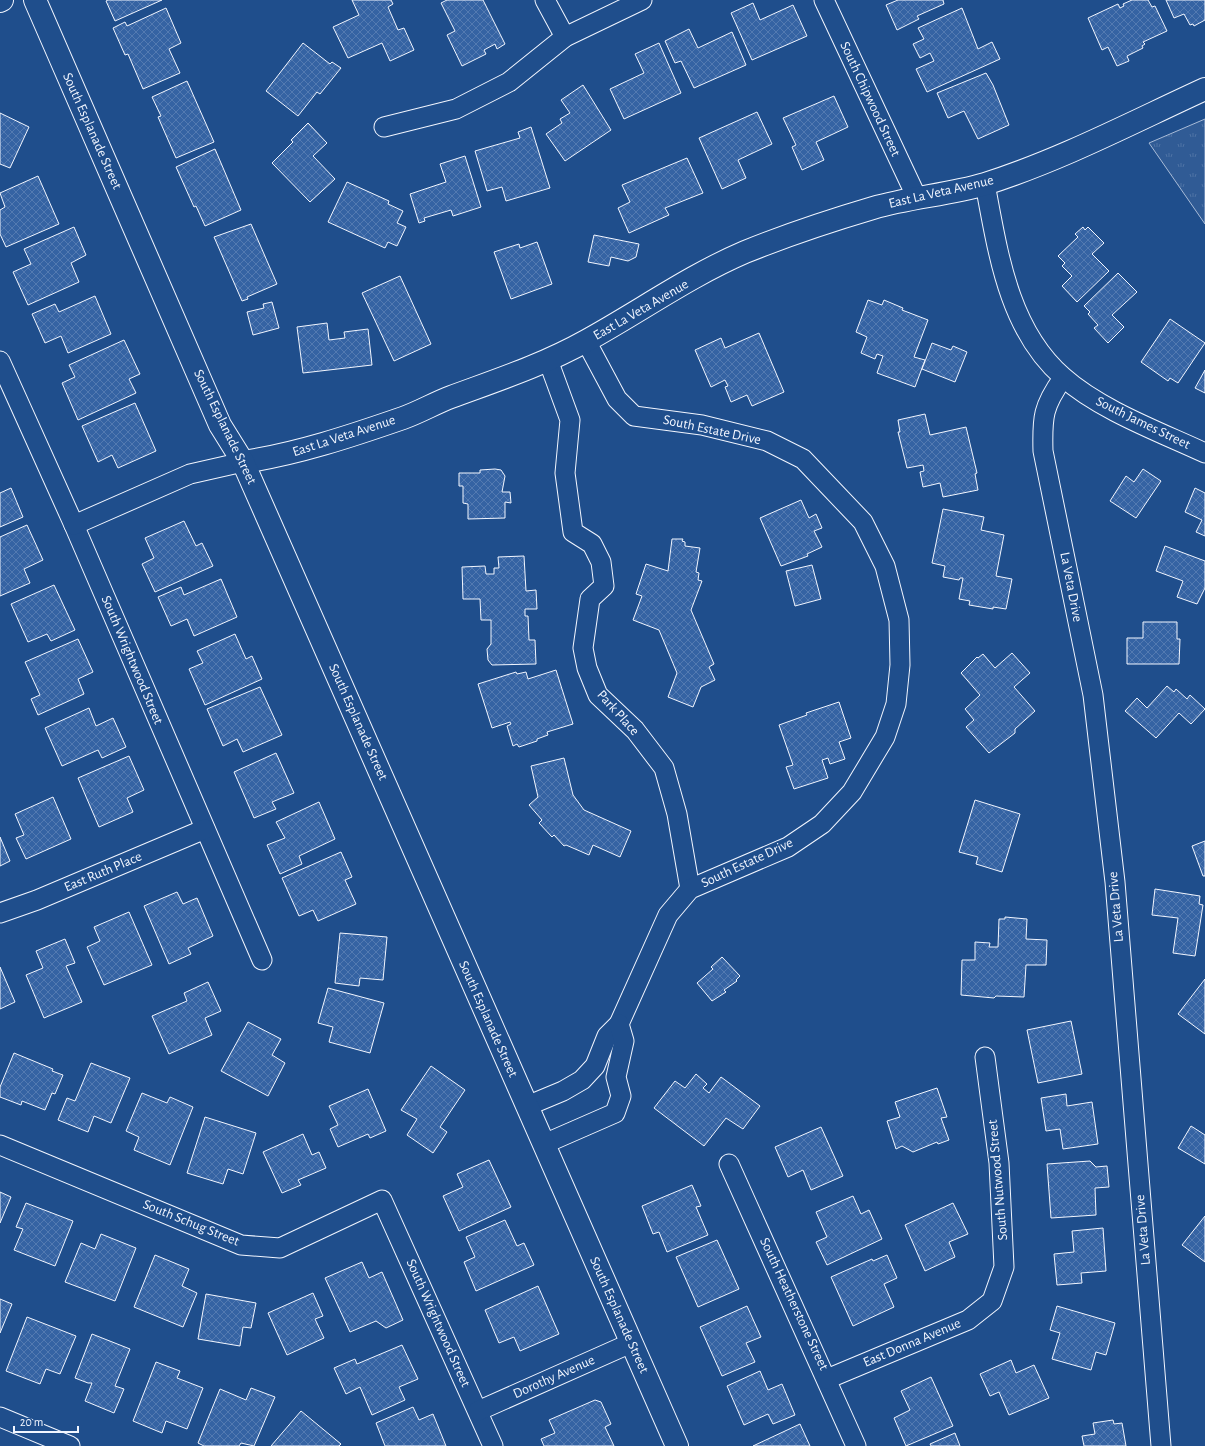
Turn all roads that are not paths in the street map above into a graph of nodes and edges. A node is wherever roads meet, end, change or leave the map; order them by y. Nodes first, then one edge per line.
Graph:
1 (35, 0) edge
2 (545, 0) edge
3 (642, 0) edge
4 (824, 0) edge
5 (565, 37) junction
6 (1205, 89) edge
7 (384, 127) dead end
8 (985, 184) junction
9 (917, 198) junction
10 (586, 341) junction
11 (548, 360) junction
12 (0, 361) edge
13 (1063, 378) junction
14 (1205, 452) edge
15 (243, 462) junction
16 (74, 525) junction
17 (205, 830) junction
18 (690, 890) junction
19 (0, 913) edge
20 (262, 960) dead end
21 (619, 1024) junction
22 (985, 1057) dead end
23 (527, 1106) junction
24 (544, 1144) junction
25 (0, 1145) edge
26 (729, 1164) dead end
27 (382, 1200) joint
28 (992, 1301) joint
29 (631, 1343) junction
30 (828, 1379) junction
31 (478, 1411) junction
32 (0, 1417) edge
33 (70, 1446) edge
34 (493, 1446) edge
35 (677, 1446) edge
36 (856, 1446) edge
37 (1162, 1446) edge

1 - 15 main road, South Esplanade Street
2 - 5 street
3 - 5 street
4 - 9 street, South Chipwood Street
5 - 7 street
6 - 8 main road, East La Veta Avenue
8 - 9 main road, East La Veta Avenue
8 - 13 street, South James Street
9 - 10 main road, East La Veta Avenue
10 - 11 main road, East La Veta Avenue
10 - 18 street, South Estate Drive
11 - 15 main road, East La Veta Avenue
11 - 18 street, Park Place
12 - 16 street, South Wrightwood Street
13 - 14 street, South James Street
13 - 37 street, La Veta Drive
15 - 16 street, East La Veta Avenue
15 - 23 main road, South Esplanade Street
16 - 17 street, South Wrightwood Street
17 - 19 street, East Ruth Place
17 - 20 street, South Wrightwood Street
18 - 21 street, South Estate Drive
21 - 23 street, South Estate Drive
21 - 24 street
22 - 28 street, South Nutwood Street
23 - 24 main road, South Esplanade Street
24 - 29 main road, South Esplanade Street
25 - 27 street, South Schug Street
26 - 30 street, South Heatherstone Street
27 - 31 street, South Wrightwood Street
28 - 30 street, East Donna Avenue
29 - 31 street, Dorothy Avenue
29 - 35 main road, South Esplanade Street
30 - 36 street, South Heatherstone Street
31 - 34 street, South Wrightwood Street
32 - 33 street

